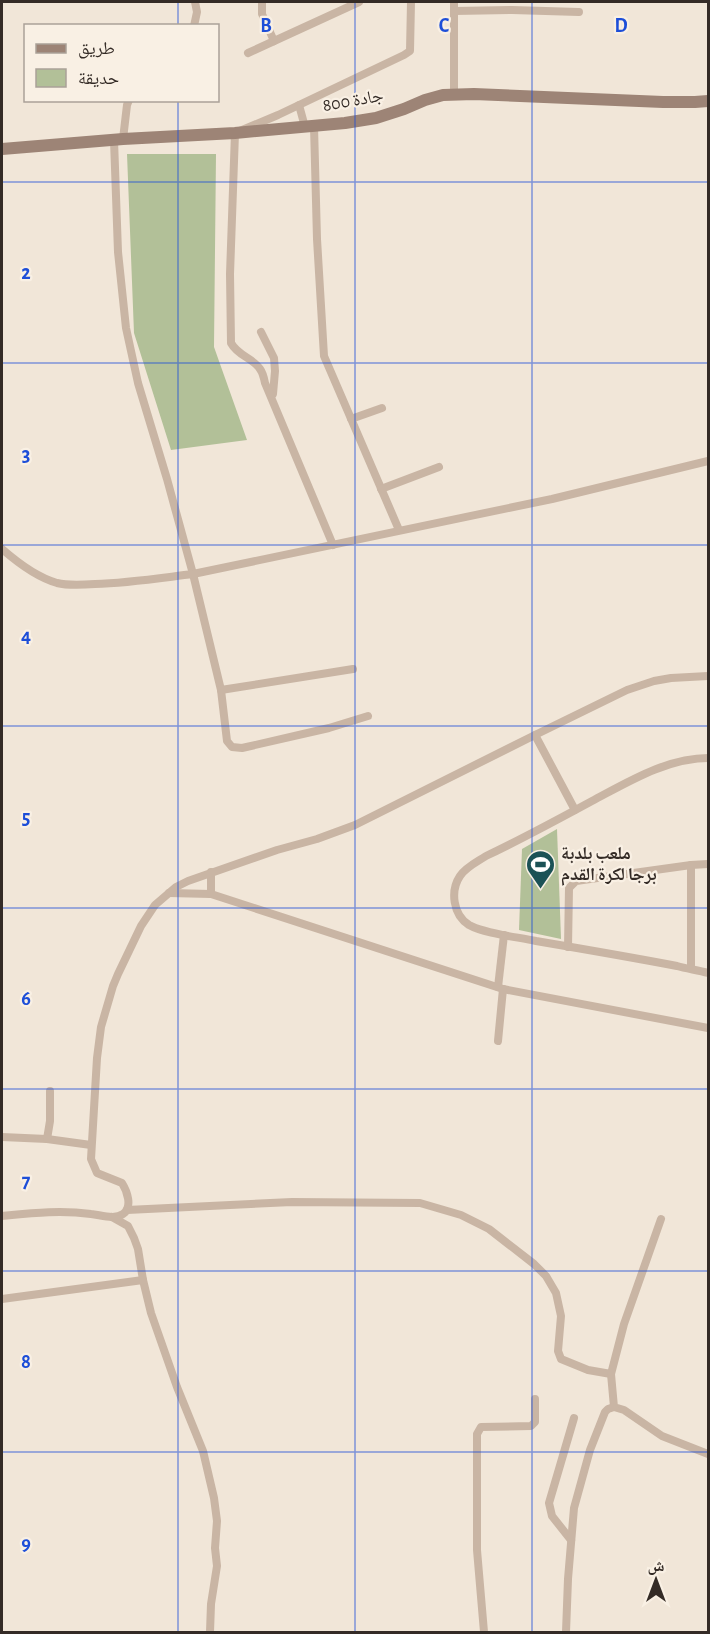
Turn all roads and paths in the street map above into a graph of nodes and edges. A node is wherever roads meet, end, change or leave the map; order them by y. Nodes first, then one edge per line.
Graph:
1 (195, 2) edge
2 (262, 2) edge
3 (359, 2) edge
4 (411, 2) edge
5 (454, 6) edge
6 (579, 12) dead end
7 (194, 24) edge
8 (274, 41) junction
9 (248, 53) dead end
10 (454, 94) junction
11 (708, 101) edge
12 (128, 102) edge
13 (299, 105) junction
14 (309, 127) junction
15 (235, 133) junction
16 (119, 140) junction
17 (2, 149) edge
18 (261, 332) dead end
19 (273, 401) junction
20 (382, 408) dead end
21 (351, 419) junction
22 (708, 461) edge
23 (439, 467) dead end
24 (381, 489) junction
25 (399, 530) junction
26 (333, 545) junction
27 (2, 549) edge
28 (193, 574) junction
29 (353, 669) dead end
30 (708, 676) edge
31 (221, 690) junction
32 (368, 716) dead end
33 (534, 735) junction
34 (708, 758) edge
35 (575, 810) junction
36 (708, 864) edge
37 (691, 865) junction
38 (211, 872) junction
39 (170, 892) junction
40 (211, 894) junction
41 (504, 935) junction
42 (568, 946) junction
43 (691, 968) junction
44 (708, 973) edge
45 (501, 988) junction
46 (708, 1028) edge
47 (498, 1041) dead end
48 (50, 1091) dead end
49 (2, 1137) edge
50 (47, 1139) junction
51 (91, 1144) junction
52 (127, 1210) junction
53 (2, 1216) edge
54 (111, 1217) junction
55 (661, 1219) dead end
56 (143, 1280) junction
57 (2, 1299) edge
58 (611, 1374) junction
59 (535, 1399) dead end
60 (614, 1407) junction
61 (574, 1418) dead end
62 (708, 1454) edge
63 (571, 1540) junction
64 (210, 1632) edge
65 (484, 1632) edge
66 (566, 1632) edge

1 - 7 street
2 - 8 street
3 - 8 street
4 - 13 street
5 - 6 street
5 - 10 street
8 - 9 street
10 - 11 main road, جادة 800
10 - 14 main road, جادة 800
12 - 16 street
13 - 14 street
13 - 15 street
14 - 15 main road, جادة 800
14 - 21 street
15 - 16 main road, جادة 800
15 - 19 street
16 - 17 main road, جادة 800
16 - 28 street
18 - 19 street
19 - 26 street
20 - 21 street
21 - 24 street
22 - 25 street
23 - 24 street
24 - 25 street
25 - 26 street
26 - 28 street
27 - 28 street
28 - 31 street
29 - 31 street
30 - 33 street
31 - 32 street
33 - 35 street
33 - 38 street
34 - 35 street
35 - 41 street
36 - 37 street
37 - 42 street
37 - 43 street
38 - 39 street
38 - 40 street
39 - 40 street
39 - 51 street
40 - 45 street
41 - 42 street
41 - 45 street
42 - 43 street
43 - 44 street
45 - 46 street
45 - 47 street
48 - 50 street
49 - 50 street
50 - 51 street
51 - 52 street
52 - 54 street
52 - 58 street
53 - 54 street
54 - 56 street
55 - 58 street
56 - 57 street
56 - 64 street
58 - 60 street
59 - 65 street
60 - 62 street
60 - 63 street
61 - 63 street
63 - 66 street

